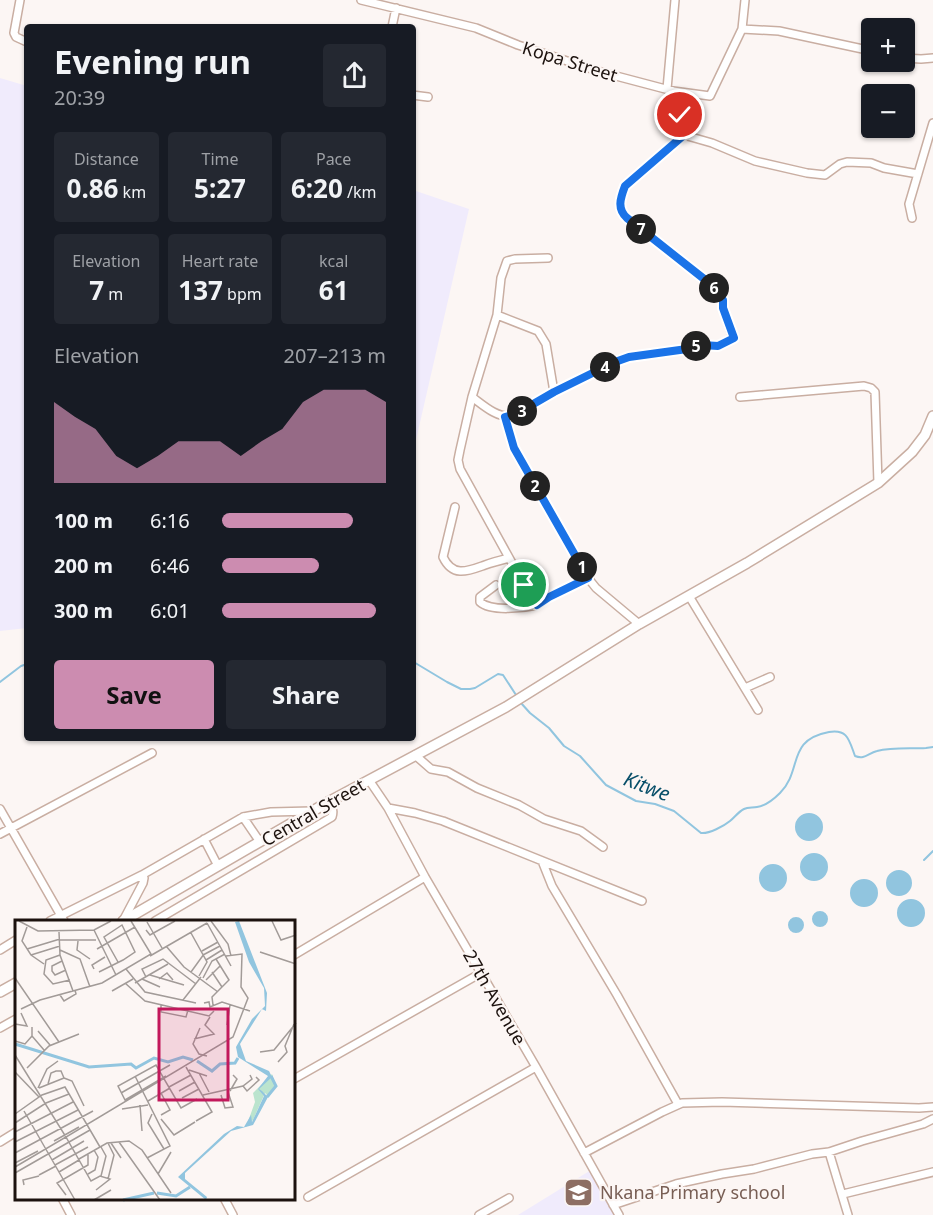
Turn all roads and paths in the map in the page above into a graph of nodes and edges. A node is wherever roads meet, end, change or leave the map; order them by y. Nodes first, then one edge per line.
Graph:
1 (20, 0) edge
2 (361, 0) edge
3 (675, 0) edge
4 (744, 0) edge
5 (396, 8) junction
6 (393, 24) edge
7 (742, 29) junction
8 (24, 41) edge
9 (861, 49) edge
10 (933, 58) edge
11 (915, 59) edge
12 (670, 90) junction
13 (416, 96) edge
14 (428, 98) dead end
15 (933, 123) edge
16 (684, 135) junction
17 (918, 174) junction
18 (912, 218) dead end
19 (548, 258) dead end
20 (497, 315) junction
21 (554, 392) junction
22 (472, 397) junction
23 (740, 397) dead end
24 (505, 417) junction
25 (933, 417) edge
26 (878, 483) junction
27 (455, 507) dead end
28 (509, 558) junction
29 (588, 578) junction
30 (496, 585) dead end
31 (689, 596) junction
32 (537, 605) junction
33 (639, 624) junction
34 (770, 677) dead end
35 (745, 688) junction
36 (758, 710) dead end
37 (152, 753) dead end
38 (415, 755) junction
39 (369, 780) junction
40 (330, 801) junction
41 (388, 808) junction
42 (0, 809) edge
43 (313, 811) junction
44 (243, 817) junction
45 (11, 828) junction
46 (0, 834) edge
47 (204, 839) junction
48 (260, 842) junction
49 (603, 847) dead end
50 (542, 861) junction
51 (218, 866) junction
52 (142, 875) junction
53 (425, 877) junction
54 (642, 901) dead end
55 (63, 918) edge
56 (124, 920) edge
57 (125, 920) edge
58 (157, 920) edge
59 (15, 941) edge
60 (0, 950) edge
61 (296, 954) edge
62 (481, 973) junction
63 (15, 984) edge
64 (0, 992) edge
65 (15, 1019) edge
66 (0, 1028) edge
67 (536, 1067) junction
68 (296, 1078) edge
69 (678, 1104) junction
70 (933, 1109) edge
71 (933, 1119) edge
72 (15, 1133) edge
73 (0, 1142) edge
74 (829, 1152) junction
75 (584, 1153) junction
76 (933, 1172) edge
77 (843, 1194) junction
78 (308, 1197) dead end
79 (509, 1198) dead end
80 (63, 1200) edge
81 (225, 1200) edge
82 (614, 1204) junction
83 (71, 1215) edge
84 (233, 1215) edge
85 (478, 1215) edge
86 (619, 1215) edge
87 (848, 1215) edge

1 - 8 street
2 - 5 street, Kopa Street
3 - 12 street
4 - 7 street
5 - 6 street
5 - 12 street, Kopa Street
7 - 9 street
7 - 12 street, Kopa Street
10 - 11 street
12 - 16 street
13 - 14 street
15 - 17 street
16 - 17 street
16 - 21 street
17 - 18 street
19 - 20 street
20 - 21 street
20 - 22 street
21 - 24 street
22 - 24 street
22 - 28 street
23 - 26 street
24 - 29 street
25 - 26 street, Central Street
26 - 31 street, Central Street
27 - 28 street
28 - 32 street
29 - 32 street
29 - 33 street
30 - 32 street
31 - 33 street, Central Street
31 - 35 street
33 - 38 street, Central Street
34 - 35 street
35 - 36 street
37 - 45 street
38 - 39 street, Central Street
38 - 49 street
39 - 40 street, Central Street
39 - 41 street, 27th Avenue
40 - 43 street, Central Street
40 - 58 street
41 - 50 street
41 - 53 street, 27th Avenue
42 - 45 street
43 - 44 street
43 - 48 street, Central Street
44 - 47 street
44 - 48 street
45 - 46 street
45 - 55 street
47 - 51 street
47 - 52 street
48 - 51 street, Central Street
50 - 54 street
50 - 69 street
51 - 57 street, Central Street
52 - 55 street
52 - 56 street
53 - 61 street
53 - 62 street, 27th Avenue
59 - 60 street
62 - 67 street, 27th Avenue
62 - 68 street
63 - 64 street
65 - 66 street
67 - 75 street, 27th Avenue
67 - 78 street
69 - 70 street
69 - 75 street
71 - 74 street
72 - 73 street
74 - 77 street
74 - 82 street
75 - 82 street, 27th Avenue
76 - 77 street
77 - 87 street
79 - 85 street
80 - 83 street
81 - 84 street
82 - 86 street, 27th Avenue

